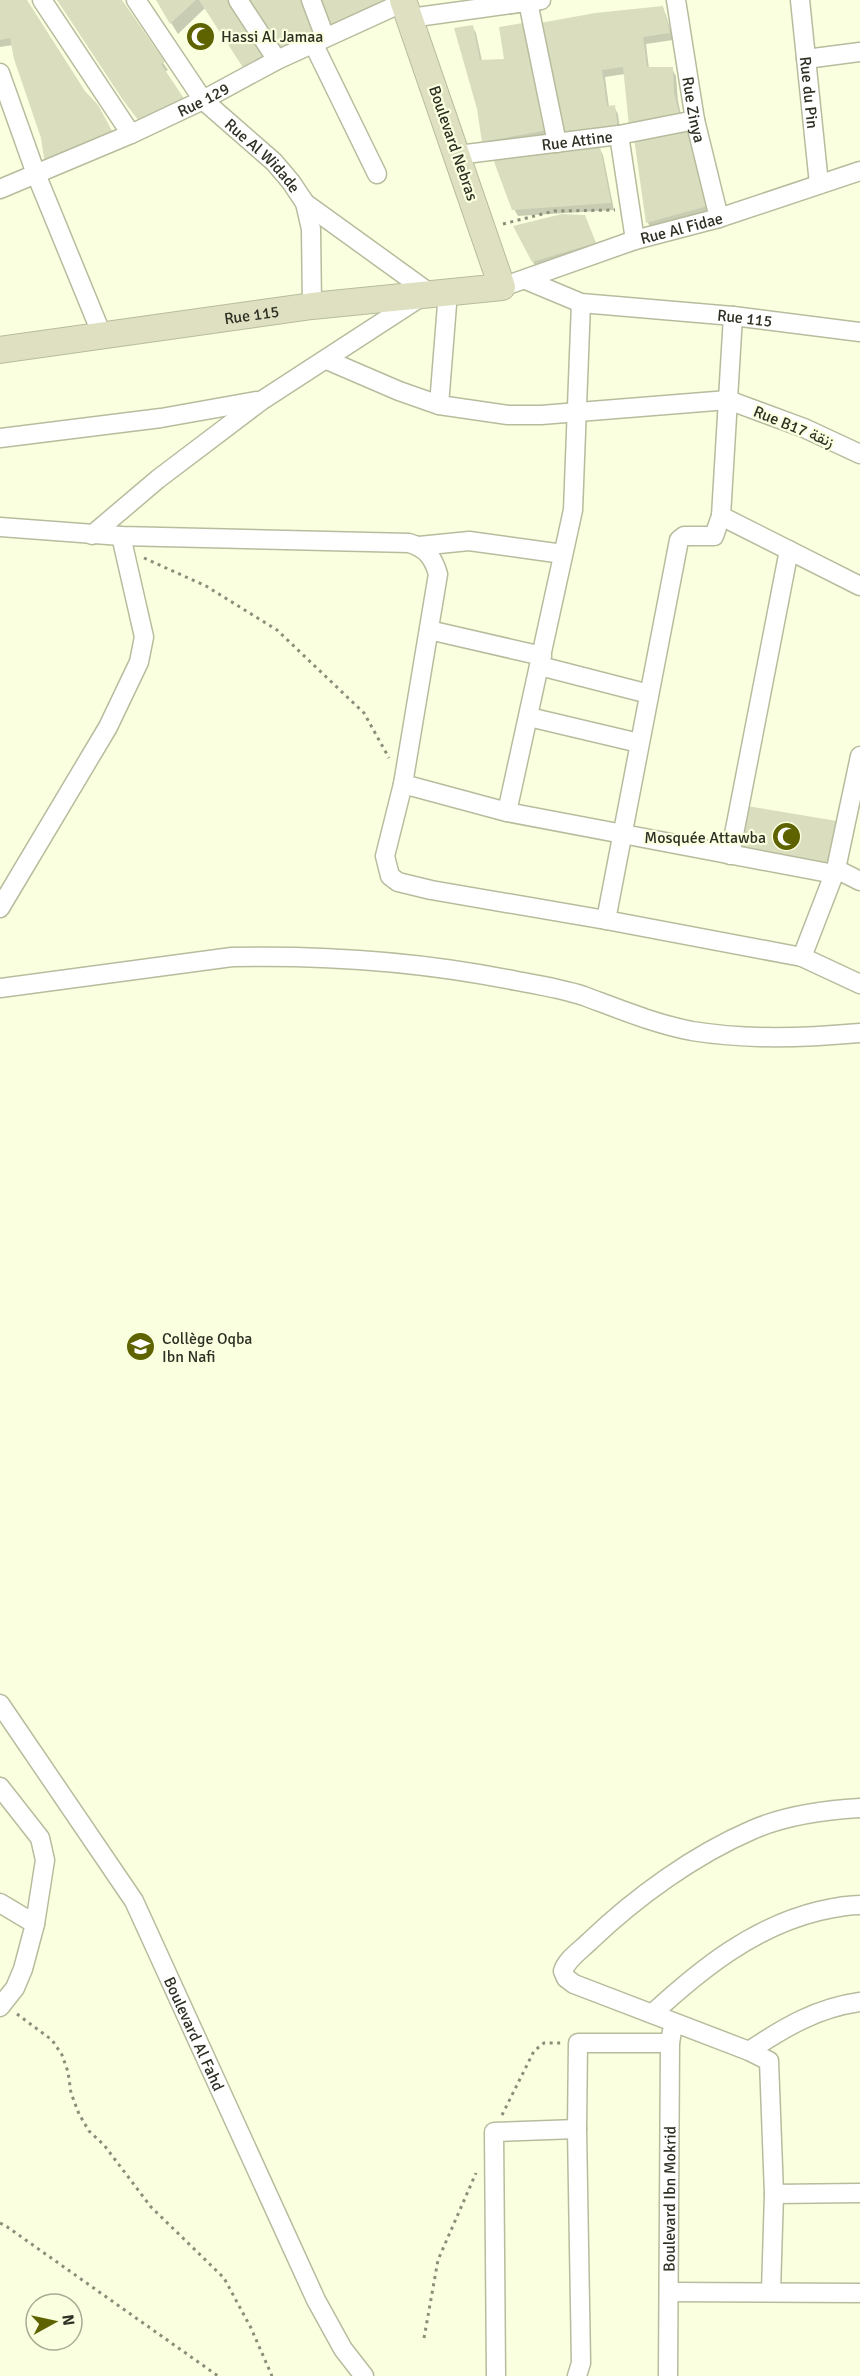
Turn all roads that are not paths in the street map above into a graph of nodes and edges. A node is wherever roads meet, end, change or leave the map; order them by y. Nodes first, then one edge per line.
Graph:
1 (42, 0) edge
2 (136, 0) edge
3 (238, 0) edge
4 (311, 0) edge
5 (676, 0) edge
6 (800, 0) edge
7 (534, 1) edge
8 (405, 7) edge
9 (319, 40) junction
10 (860, 52) edge
11 (806, 59) junction
12 (277, 60) junction
13 (0, 73) edge
14 (203, 100) junction
15 (696, 120) junction
16 (131, 134) junction
17 (619, 135) junction
18 (557, 143) junction
19 (458, 155) junction
20 (860, 171) edge
21 (36, 174) junction
22 (377, 174) dead end
23 (819, 184) junction
24 (0, 189) edge
25 (304, 203) junction
26 (719, 218) junction
27 (635, 240) junction
28 (514, 283) junction
29 (434, 294) junction
30 (580, 303) junction
31 (312, 306) junction
32 (733, 316) junction
33 (860, 332) edge
34 (102, 336) junction
35 (0, 350) edge
36 (327, 360) junction
37 (728, 400) junction
38 (261, 401) junction
39 (439, 405) junction
40 (576, 412) junction
41 (0, 438) edge
42 (860, 454) edge
43 (721, 516) junction
44 (0, 526) edge
45 (92, 535) junction
46 (123, 544) junction
47 (419, 546) junction
48 (789, 550) junction
49 (563, 554) junction
50 (860, 586) edge
51 (429, 630) junction
52 (541, 661) junction
53 (649, 694) junction
54 (529, 717) junction
55 (639, 743) junction
56 (860, 756) edge
57 (403, 784) junction
58 (857, 786) edge
59 (507, 812) junction
60 (622, 836) junction
61 (730, 855) junction
62 (835, 871) junction
63 (860, 881) edge
64 (0, 908) edge
65 (606, 920) junction
66 (802, 957) junction
67 (860, 984) edge
68 (0, 988) edge
69 (860, 1033) edge
70 (0, 1704) edge
71 (0, 1787) edge
72 (860, 1808) edge
73 (0, 1903) edge
74 (860, 1905) edge
75 (34, 1924) junction
76 (860, 2002) edge
77 (2, 2005) edge
78 (652, 2014) junction
79 (673, 2023) junction
80 (670, 2043) junction
81 (749, 2051) junction
82 (577, 2129) junction
83 (860, 2193) edge
84 (774, 2194) junction
85 (771, 2291) junction
86 (669, 2292) junction
87 (860, 2293) edge
88 (364, 2376) edge
89 (495, 2376) edge
90 (577, 2376) edge
91 (668, 2376) edge

1 - 16 street
2 - 14 street, Rue Al Widade
3 - 12 street
4 - 9 street
5 - 15 street, Rue Zinya
6 - 11 street, Rue du Pin
7 - 8 street, Rue 129
7 - 18 street
8 - 9 street, Rue 129
8 - 19 street, Boulevard Nebras
9 - 12 street, Rue 129
9 - 22 street
10 - 11 street
11 - 23 street, Rue du Pin
12 - 14 street, Rue 129
13 - 21 street
14 - 16 street, Rue 129
14 - 25 street, Rue Al Widade
15 - 17 street, Rue Attine
15 - 26 street, Rue Zinya
16 - 21 street, Rue 129
17 - 18 street, Rue Attine
17 - 27 street
18 - 19 street, Rue Attine
19 - 28 street, Boulevard Nebras
20 - 23 street, Rue Al Fidae
21 - 24 street, Rue 129
21 - 34 street
23 - 26 street, Rue Al Fidae
25 - 29 street
25 - 31 street, Rue Al Widade
26 - 27 street, Rue Al Fidae
27 - 28 street, Rue Al Fidae
28 - 29 street, Rue 115
28 - 30 street, Rue 115
29 - 31 street, Rue 115
29 - 36 street
29 - 39 street
30 - 32 street, Rue 115
30 - 40 street
31 - 34 street, Rue 115
32 - 33 street, Rue 115
32 - 37 street
34 - 35 street, Rue 115
36 - 38 street
36 - 39 street
37 - 40 street
37 - 42 street, Rue B17 زنقة
37 - 43 street
38 - 41 street
38 - 45 street
39 - 40 street
40 - 49 street
43 - 48 street
43 - 53 street
44 - 45 street
45 - 46 street
46 - 47 street
46 - 64 street
47 - 49 street
47 - 51 street
48 - 50 street
48 - 61 street
49 - 52 street
51 - 52 street
51 - 57 street
52 - 53 street
52 - 54 street
53 - 55 street
54 - 55 street
54 - 59 street
55 - 60 street
56 - 58 street
57 - 59 street
57 - 65 street
58 - 62 street
59 - 60 street
60 - 61 street
60 - 65 street
61 - 62 street
62 - 63 street
62 - 66 street
65 - 66 street
66 - 67 street
68 - 69 street
70 - 88 street, Boulevard Al Fahd
71 - 75 street
72 - 78 street
73 - 75 street
74 - 78 street
75 - 77 street
76 - 81 street
78 - 79 street
79 - 80 street, Boulevard Ibn Mokrid
79 - 81 street
80 - 82 street
80 - 86 street, Boulevard Ibn Mokrid
81 - 84 street
82 - 89 street
82 - 90 street
83 - 84 street
84 - 85 street
85 - 86 street
85 - 87 street
86 - 91 street, Boulevard Ibn Mokrid

